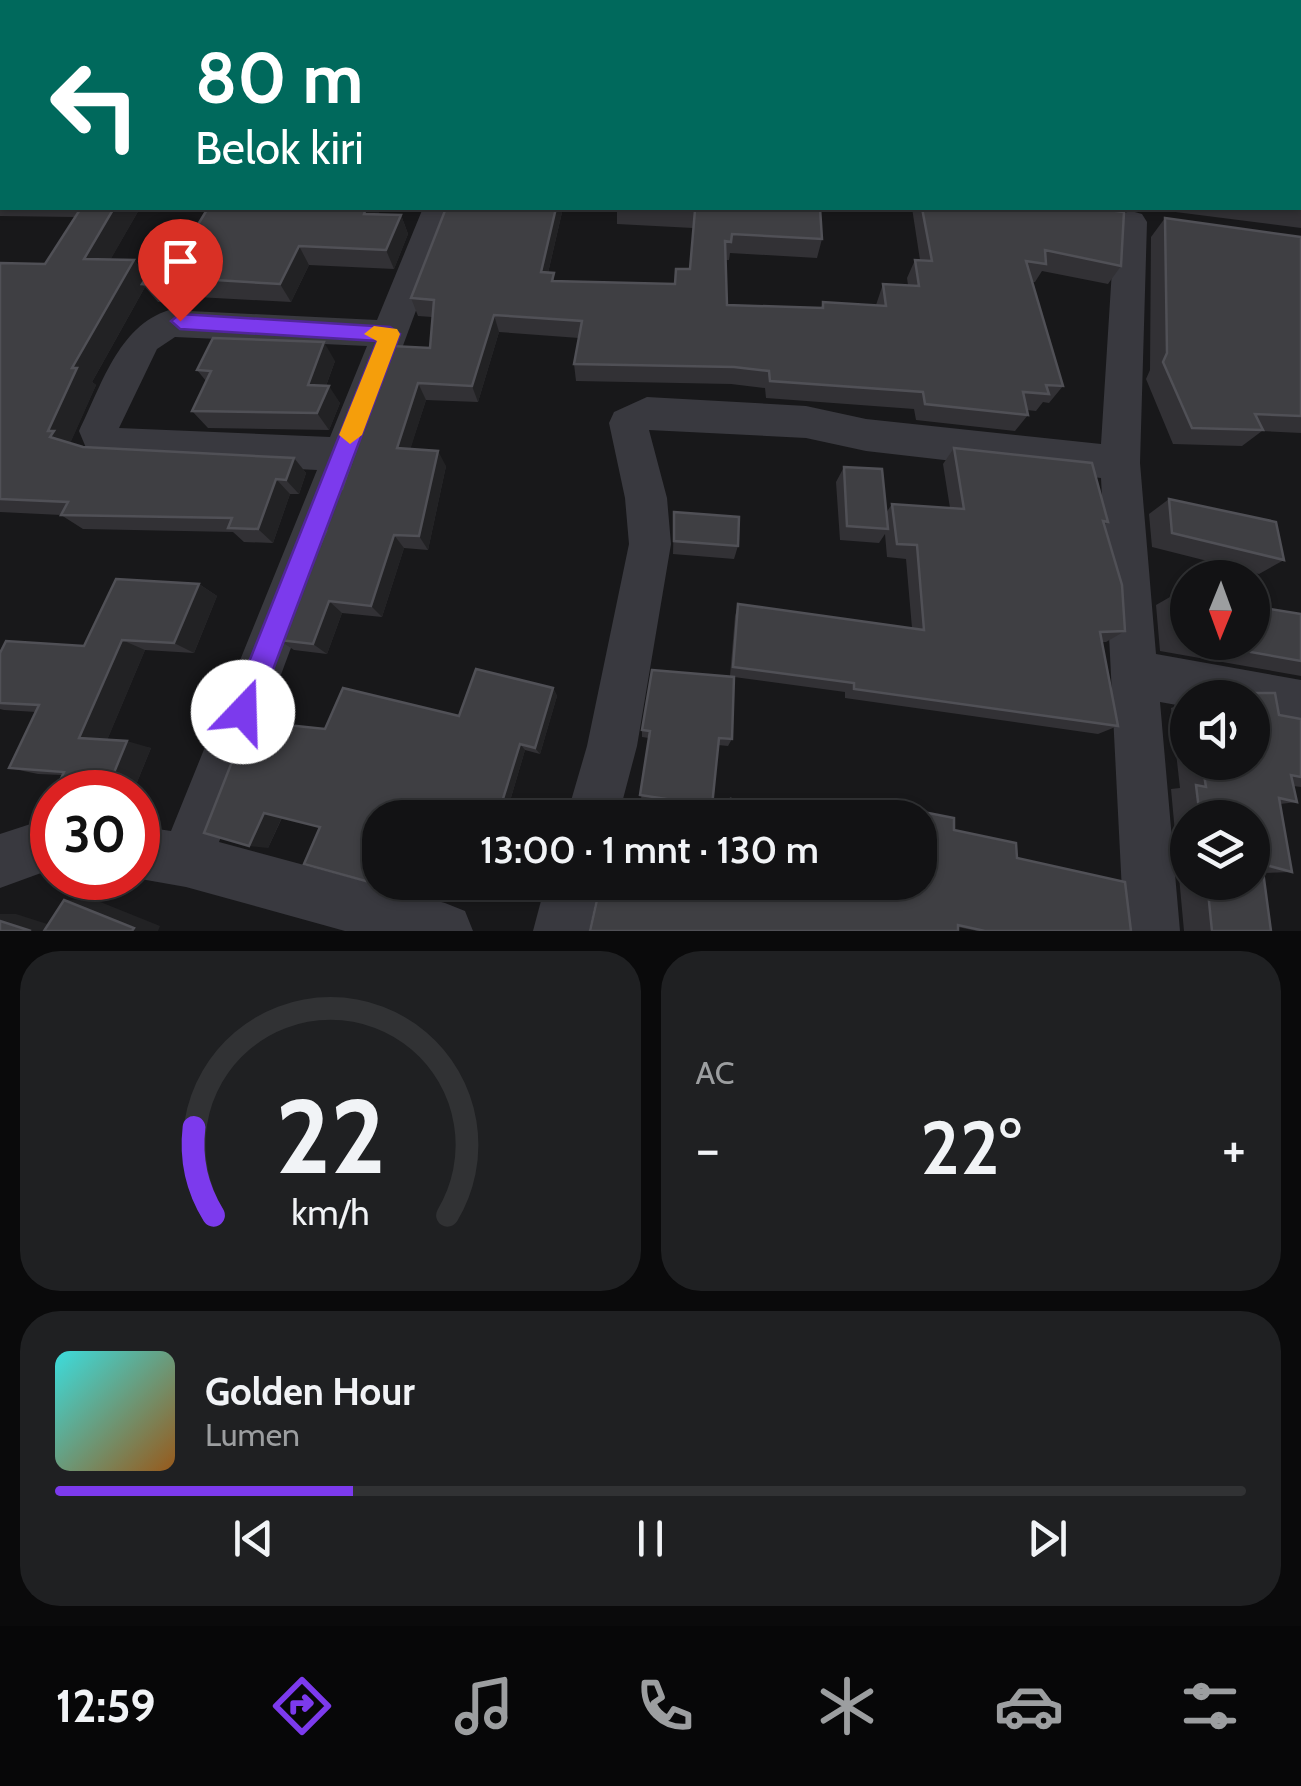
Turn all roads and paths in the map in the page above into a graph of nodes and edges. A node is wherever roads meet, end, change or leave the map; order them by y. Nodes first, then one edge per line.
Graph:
1 (437, 210) edge
2 (1132, 222) dead end
3 (390, 334) junction
4 (343, 454) junction
5 (1120, 462) junction
6 (1134, 673) junction
7 (1301, 704) edge
8 (597, 800) edge
9 (30, 851) edge
10 (162, 856) edge
11 (0, 861) edge
12 (569, 900) edge
13 (444, 931) edge
14 (561, 931) edge
15 (1152, 931) edge

1 - 3 street
2 - 5 street
3 - 4 street
3 - 4 street
4 - 10 street
5 - 6 street
5 - 8 street
6 - 7 street
6 - 15 street
9 - 11 street
10 - 13 street
12 - 14 street

